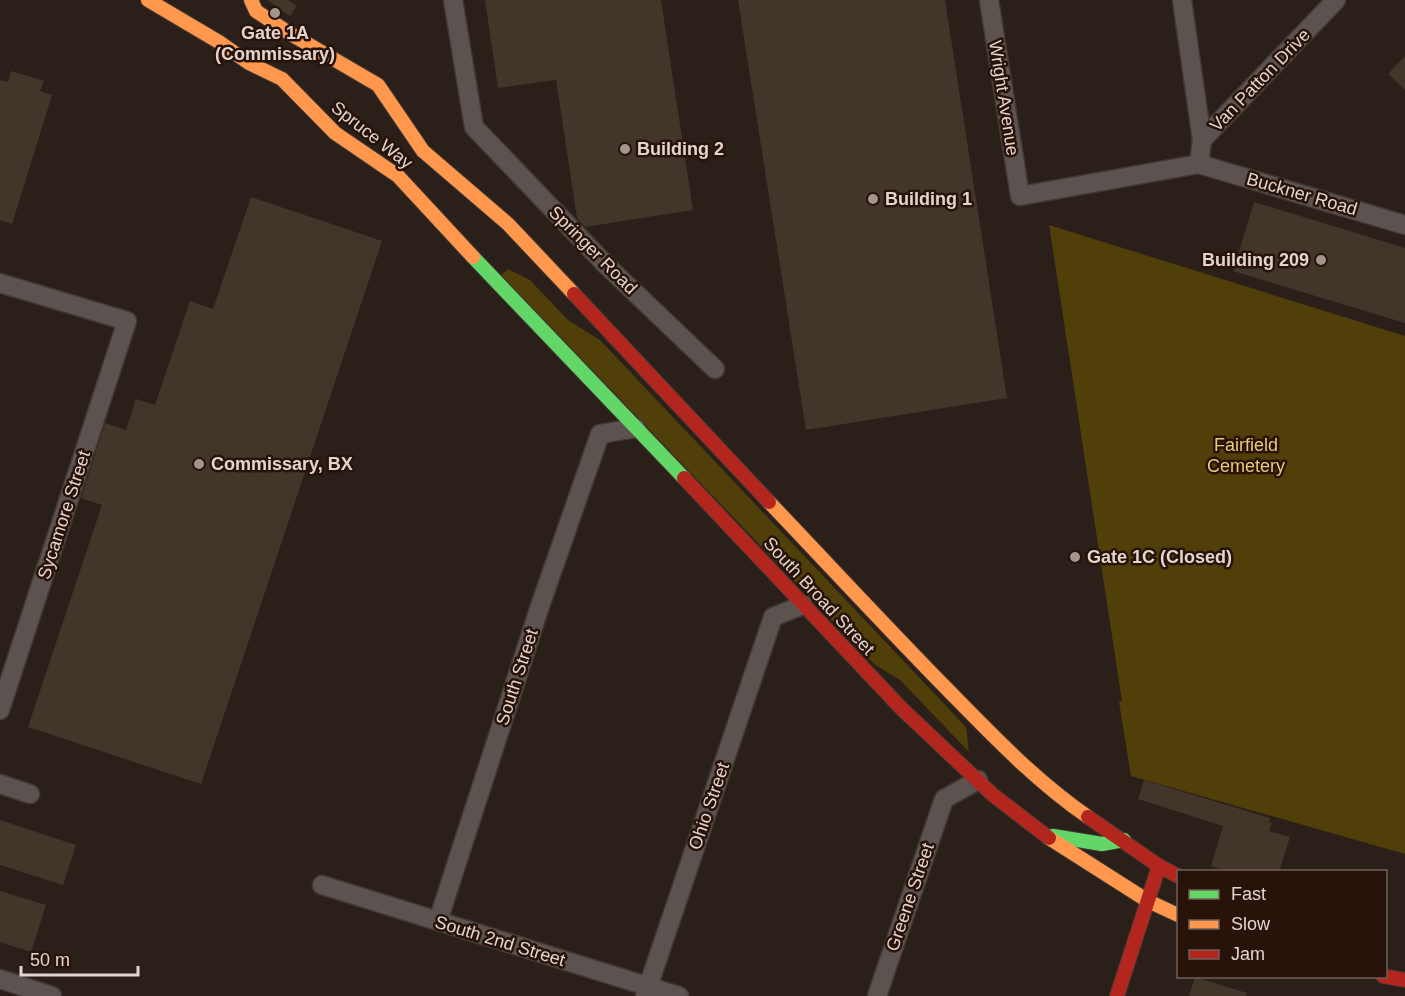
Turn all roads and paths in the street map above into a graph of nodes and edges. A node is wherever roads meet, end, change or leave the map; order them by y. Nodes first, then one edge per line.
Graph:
1 (148, 0) edge
2 (251, 0) edge
3 (257, 0) edge
4 (453, 0) edge
5 (989, 0) edge
6 (1182, 0) edge
7 (1335, 0) edge
8 (303, 27) dead end
9 (310, 44) junction
10 (1202, 140) junction
11 (1199, 164) junction
12 (508, 224) joint
13 (1405, 225) edge
14 (471, 256) joint
15 (0, 283) edge
16 (715, 369) dead end
17 (636, 428) junction
18 (803, 604) junction
19 (0, 710) edge
20 (978, 780) junction
21 (0, 784) edge
22 (30, 794) dead end
23 (1043, 834) junction
24 (1124, 840) junction
25 (1160, 866) junction
26 (1177, 875) edge
27 (321, 885) dead end
28 (1148, 901) junction
29 (1177, 914) edge
30 (438, 921) junction
31 (1387, 963) edge
32 (1405, 972) edge
33 (1387, 977) edge
34 (0, 979) edge
35 (1405, 980) edge
36 (647, 991) edge
37 (52, 996) edge
38 (679, 996) edge
39 (877, 996) edge
40 (1117, 996) edge

1 - 14 street, Spruce Way
2 - 9 street
3 - 9 street
4 - 16 street, Springer Road
5 - 11 street, Wright Avenue
6 - 10 street
7 - 10 street, Van Patton Drive
8 - 9 street
9 - 12 street, Spruce Way
10 - 11 street, Van Patton Drive
11 - 13 street, Buckner Road
12 - 24 street, South Broad Street
14 - 17 street, South Broad Street
15 - 19 street, Sycamore Street
17 - 18 street, South Broad Street
17 - 30 street, South Street
18 - 20 street, South Broad Street
18 - 36 street, Ohio Street
20 - 23 street, South Broad Street
20 - 39 street, Greene Street
21 - 22 street
23 - 24 street
23 - 28 street, South Broad Street
24 - 25 street, South Broad Street
25 - 26 street, South Broad Street
25 - 28 street
27 - 30 street, South 2nd Street
28 - 29 street, South Broad Street
28 - 40 street
30 - 36 street, South 2nd Street
31 - 32 street
33 - 35 street
34 - 37 street
36 - 38 street, South 2nd Street

